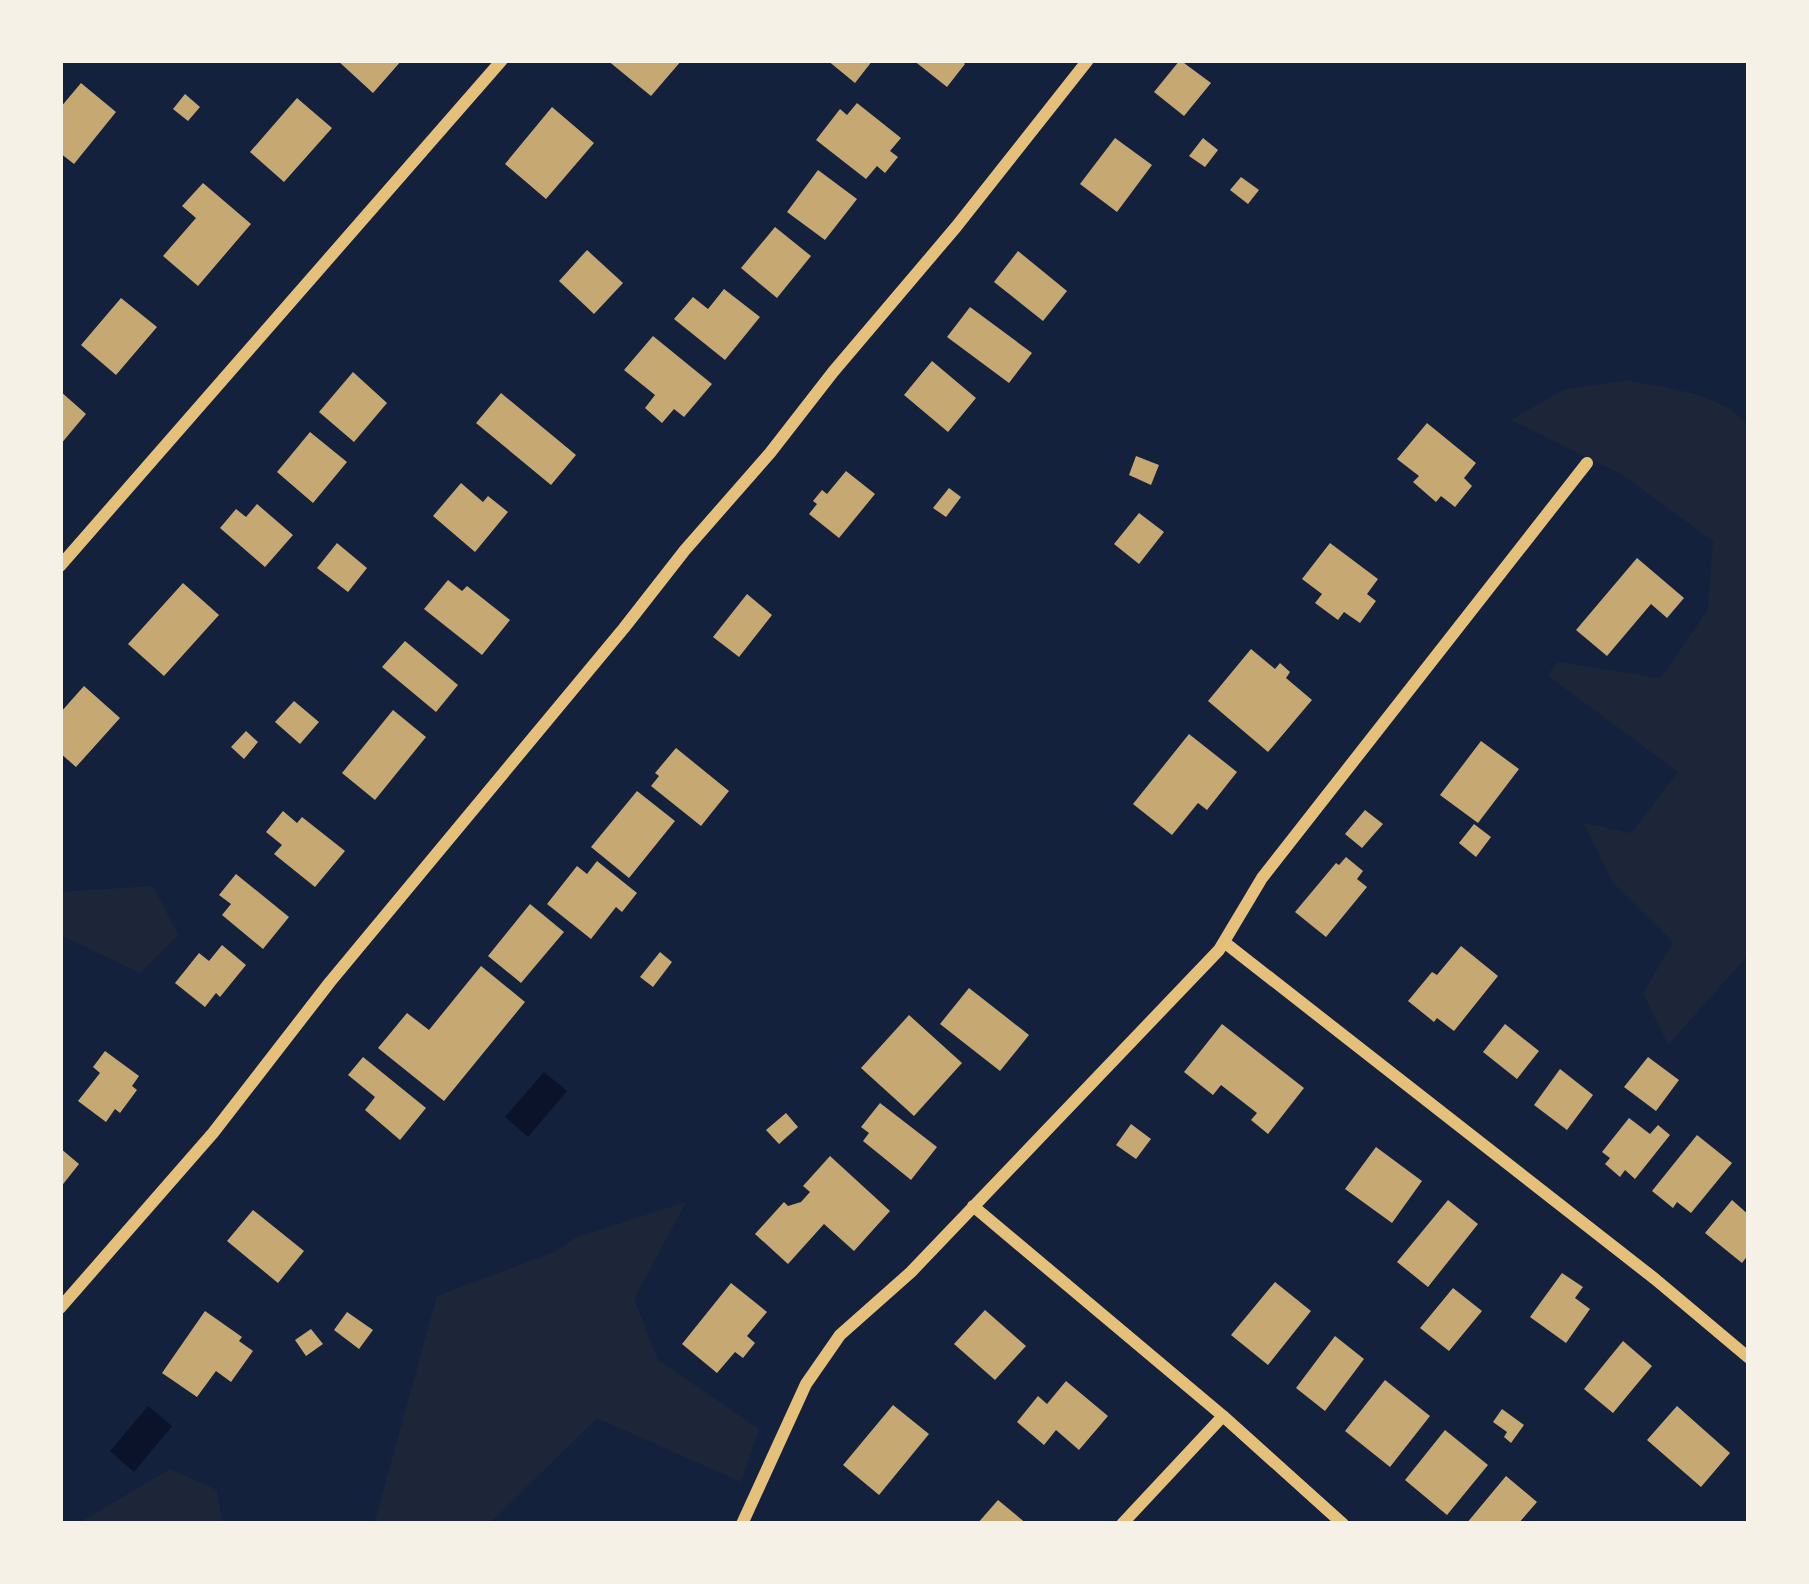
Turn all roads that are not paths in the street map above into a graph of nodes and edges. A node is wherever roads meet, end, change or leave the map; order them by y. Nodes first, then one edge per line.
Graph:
1 (502, 60) edge
2 (1088, 60) edge
3 (1587, 463) dead end
4 (60, 566) edge
5 (1224, 942) junction
6 (973, 1206) junction
7 (60, 1308) edge
8 (1749, 1358) edge
9 (1223, 1416) junction
10 (742, 1524) edge
11 (1122, 1524) edge
12 (1343, 1524) edge

1 - 4 street
2 - 7 street
3 - 5 street
5 - 6 street
5 - 8 street
6 - 9 street
6 - 10 street
9 - 11 street
9 - 12 street

